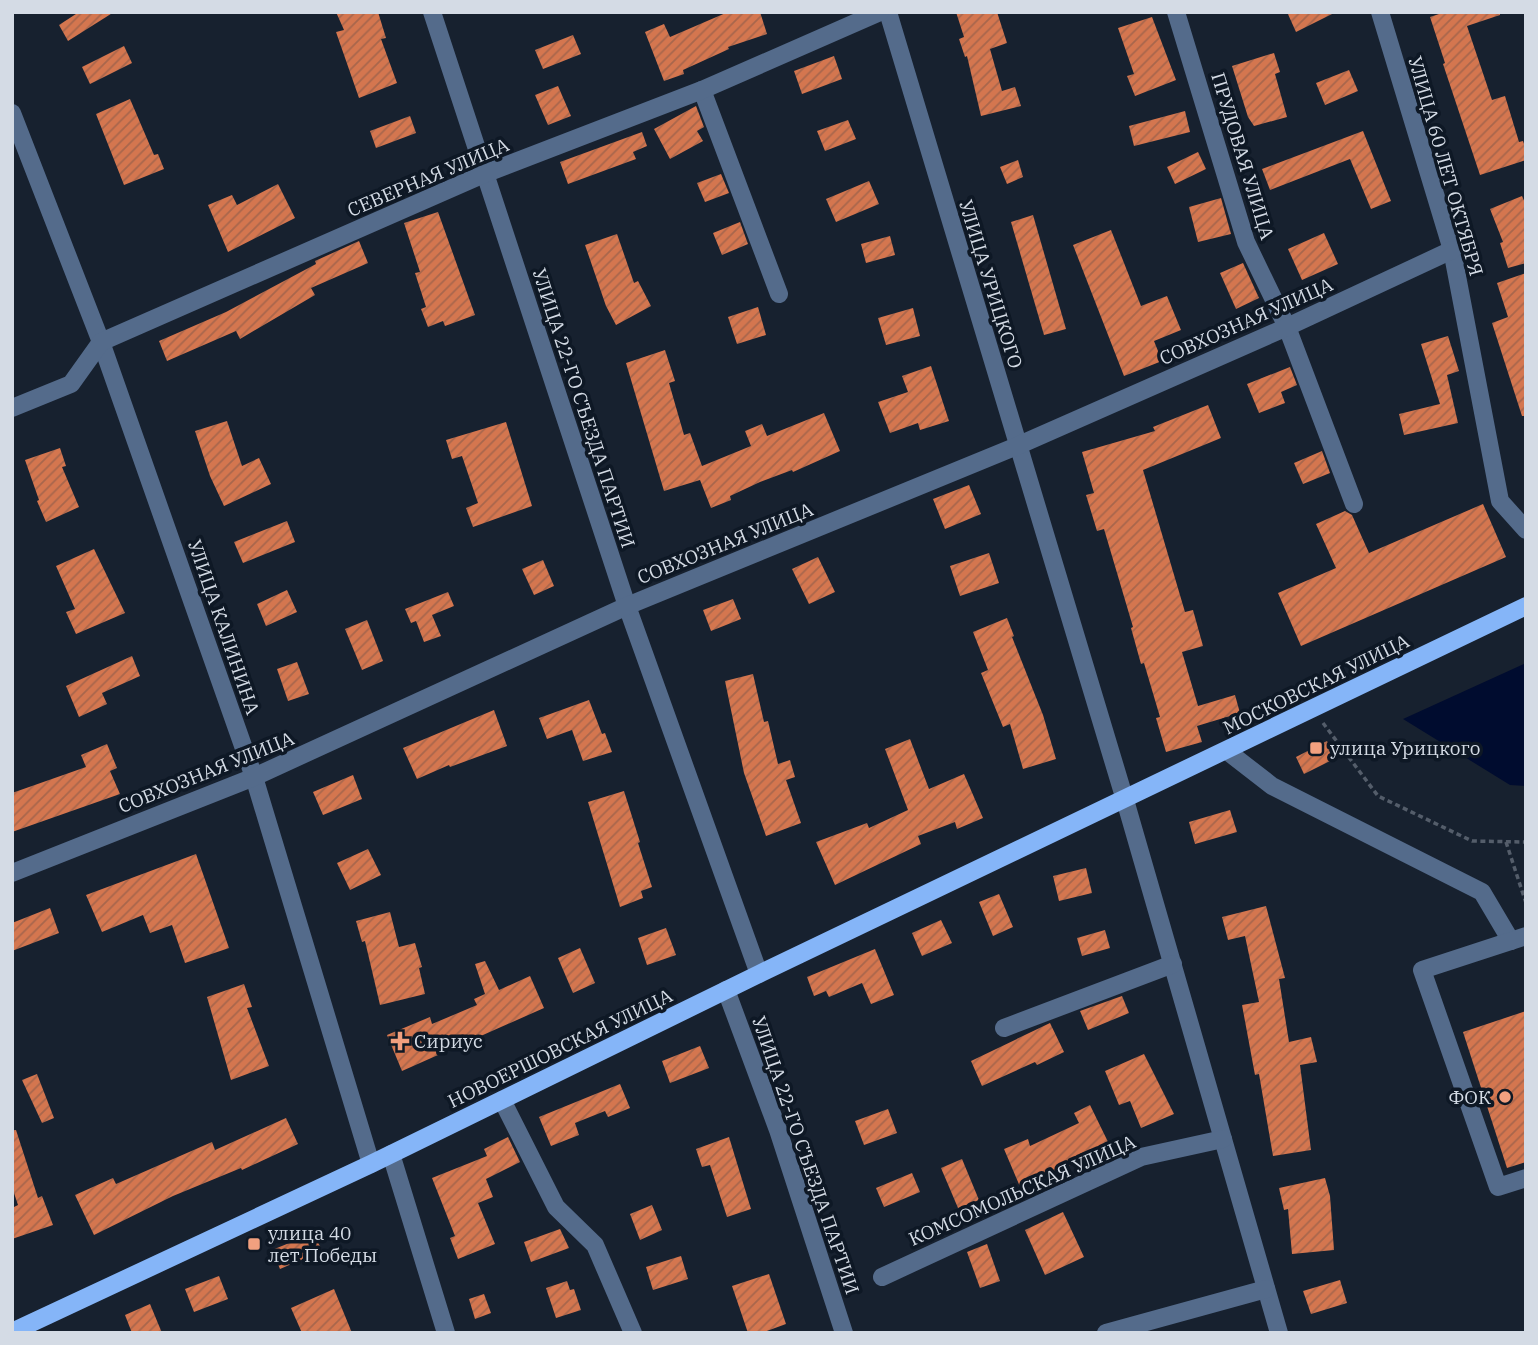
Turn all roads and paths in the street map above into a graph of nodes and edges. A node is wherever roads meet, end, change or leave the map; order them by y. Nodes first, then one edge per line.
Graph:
1 (432, 12) edge
2 (880, 12) edge
3 (888, 12) edge
4 (1177, 12) edge
5 (1380, 12) edge
6 (702, 90) junction
7 (12, 113) edge
8 (484, 174) junction
9 (1452, 250) junction
10 (779, 294) dead end
11 (1287, 327) junction
12 (101, 342) junction
13 (12, 408) edge
14 (1017, 446) junction
15 (1354, 504) dead end
16 (1526, 530) edge
17 (627, 606) junction
18 (1526, 606) edge
19 (1314, 709) junction
20 (1227, 751) junction
21 (254, 777) junction
22 (1125, 800) junction
23 (1506, 842) junction
24 (1526, 842) edge
25 (12, 873) edge
26 (1526, 903) edge
27 (1518, 939) edge
28 (1173, 964) junction
29 (760, 974) junction
30 (726, 990) junction
31 (1004, 1028) dead end
32 (502, 1100) junction
33 (1223, 1139) junction
34 (391, 1154) junction
35 (371, 1164) junction
36 (1526, 1178) edge
37 (882, 1276) dead end
38 (1266, 1289) junction
39 (12, 1332) edge
40 (446, 1333) edge
41 (633, 1333) edge
42 (844, 1333) edge
43 (1106, 1333) edge
44 (1279, 1333) edge

1 - 8 street, УЛИЦА 22-ГО СЪЕЗДА ПАРТИИ
2 - 6 street, СЕВЕРНАЯ УЛИЦА
3 - 14 street, УЛИЦА УРИЦКОГО
4 - 11 street, ПРУДОВАЯ УЛИЦА
5 - 9 street, УЛИЦА 60 ЛЕТ ОКТЯБРЯ
6 - 8 street, СЕВЕРНАЯ УЛИЦА
6 - 10 street
7 - 12 street, УЛИЦА КАЛИНИНА
8 - 12 street, СЕВЕРНАЯ УЛИЦА
8 - 17 street, УЛИЦА 22-ГО СЪЕЗДА ПАРТИИ
9 - 11 street, СОВХОЗНАЯ УЛИЦА
9 - 16 street, УЛИЦА 60 ЛЕТ ОКТЯБРЯ
11 - 14 street, СОВХОЗНАЯ УЛИЦА
11 - 15 street, ПРУДОВАЯ УЛИЦА
12 - 13 street
12 - 21 street, УЛИЦА КАЛИНИНА
14 - 17 street, СОВХОЗНАЯ УЛИЦА
14 - 22 street, УЛИЦА УРИЦКОГО
17 - 21 street, СОВХОЗНАЯ УЛИЦА
17 - 29 street, УЛИЦА 22-ГО СЪЕЗДА ПАРТИИ
18 - 19 main road, МОСКОВСКАЯ УЛИЦА
19 - 20 main road, МОСКОВСКАЯ УЛИЦА
19 - 23 path
20 - 22 main road, МОСКОВСКАЯ УЛИЦА
20 - 27 street
21 - 25 street, СОВХОЗНАЯ УЛИЦА
21 - 35 street, УЛИЦА КАЛИНИНА
22 - 28 street, УЛИЦА УРИЦКОГО
22 - 29 main road, НОВОЕРШОВСКАЯ УЛИЦА
23 - 24 path
23 - 26 path
27 - 36 street
28 - 31 street
28 - 33 street, УЛИЦА УРИЦКОГО
29 - 30 main road, НОВОЕРШОВСКАЯ УЛИЦА
30 - 32 main road, НОВОЕРШОВСКАЯ УЛИЦА
30 - 42 street, УЛИЦА 22-ГО СЪЕЗДА ПАРТИИ
32 - 34 main road, НОВОЕРШОВСКАЯ УЛИЦА
32 - 41 street
33 - 37 street, КОМСОМОЛЬСКАЯ УЛИЦА
33 - 38 street, УЛИЦА УРИЦКОГО
34 - 35 main road, НОВОЕРШОВСКАЯ УЛИЦА
34 - 40 street
35 - 39 main road, НОВОЕРШОВСКАЯ УЛИЦА
38 - 43 street
38 - 44 street, УЛИЦА УРИЦКОГО

